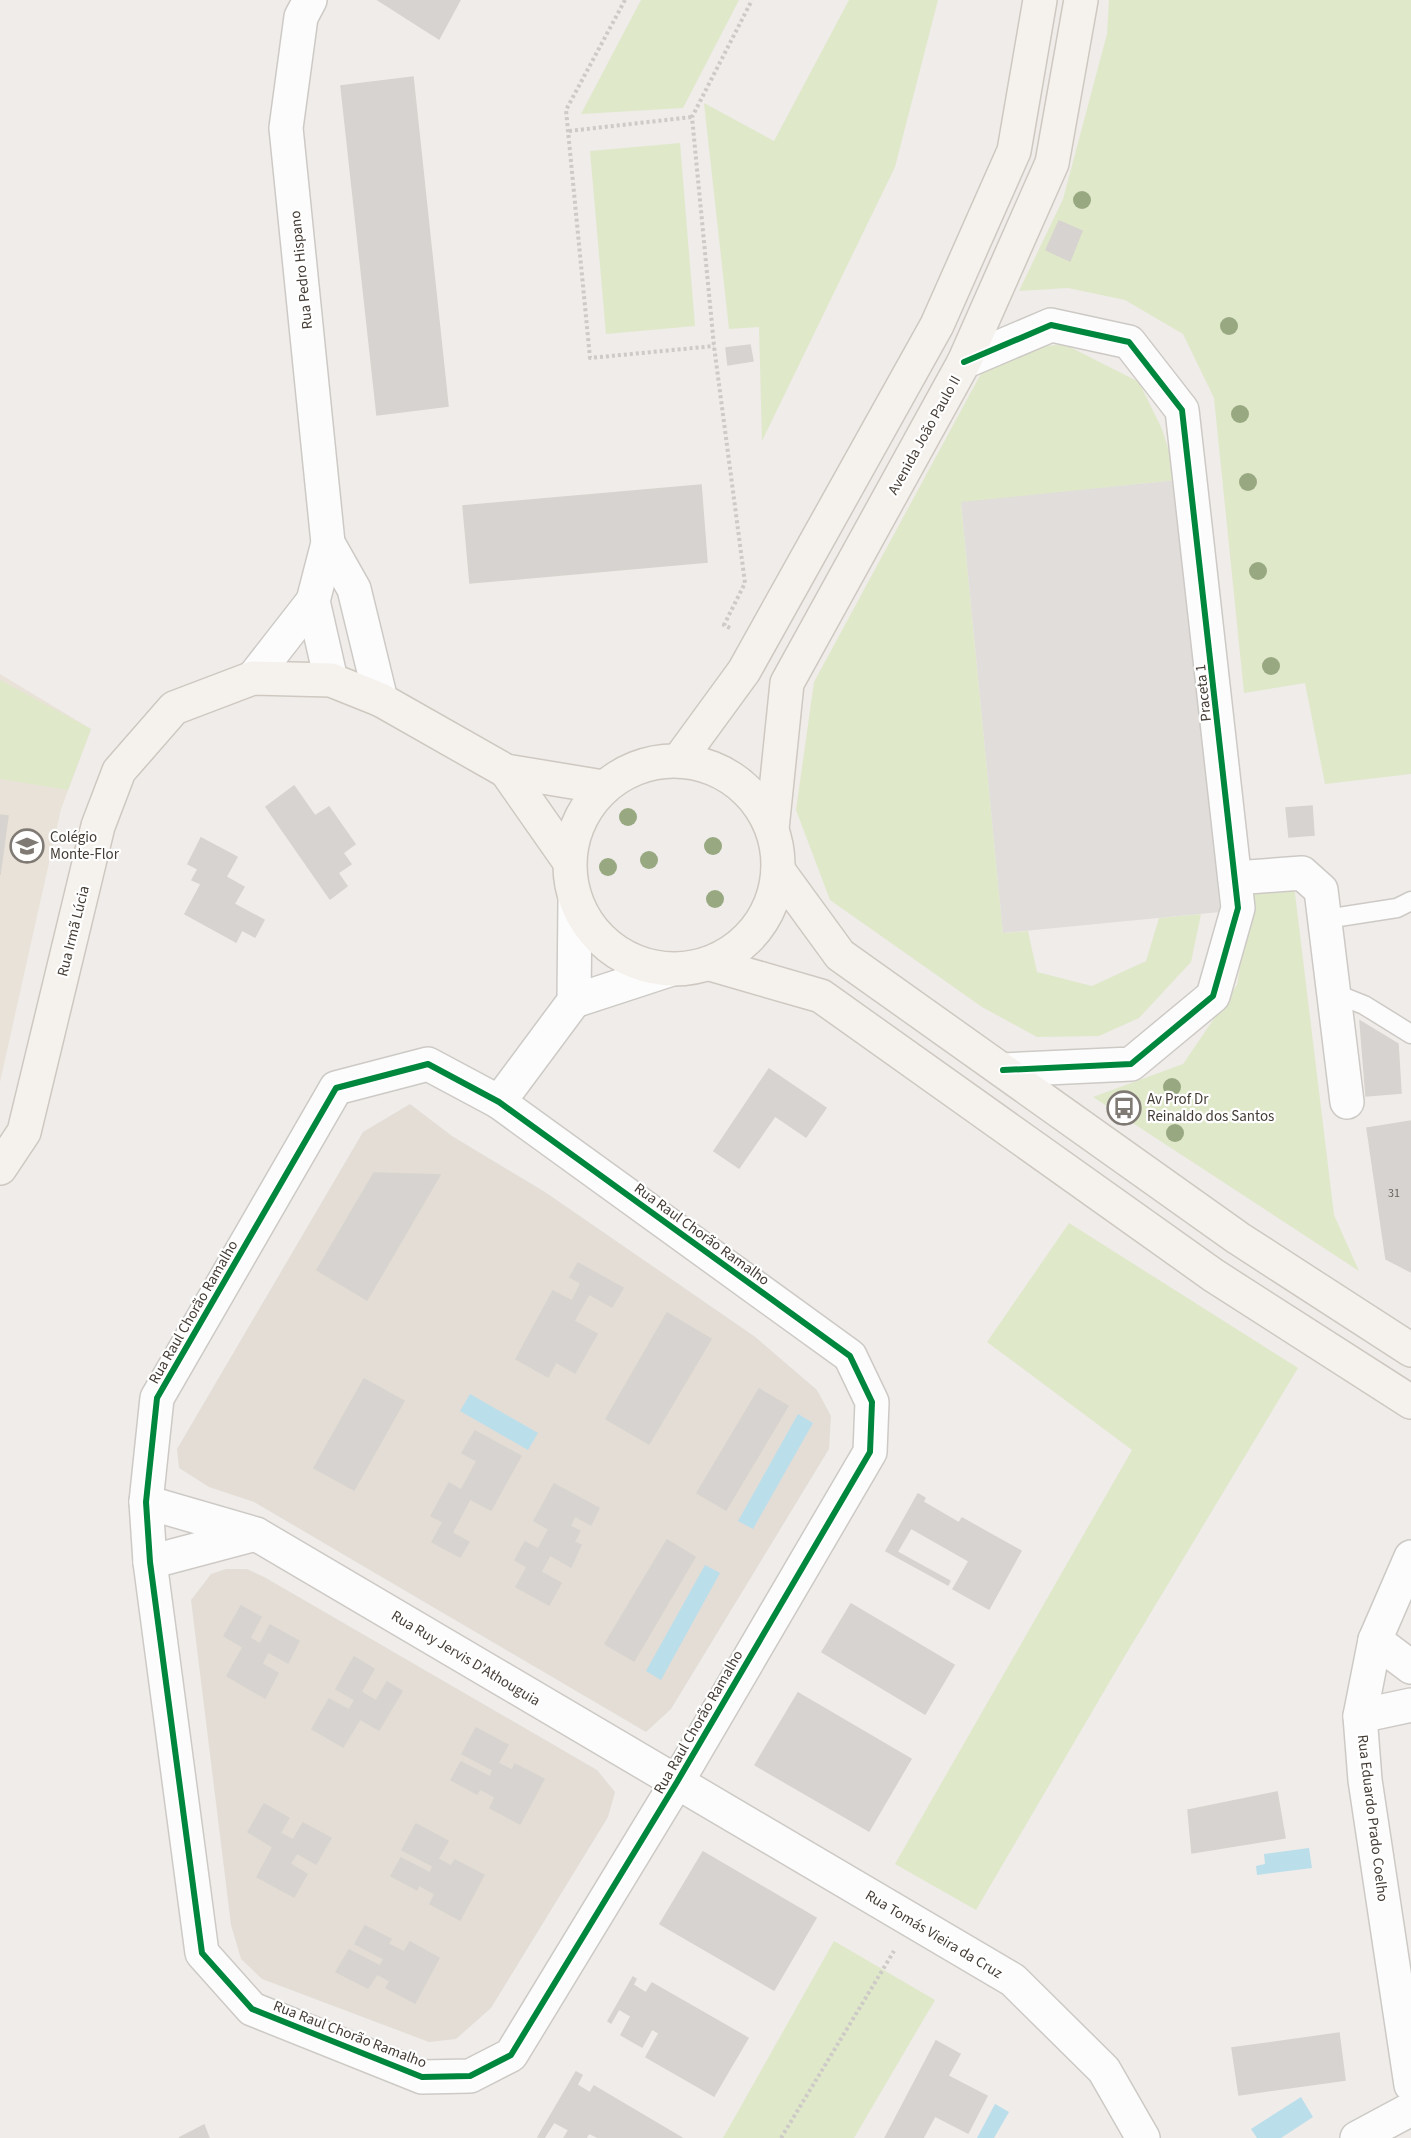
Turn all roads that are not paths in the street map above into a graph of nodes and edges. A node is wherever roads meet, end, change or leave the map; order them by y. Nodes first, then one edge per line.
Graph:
1 (310, 0) edge
2 (1040, 0) edge
3 (1081, 0) edge
4 (964, 362) junction
5 (328, 543) junction
6 (313, 601) junction
7 (253, 678) junction
8 (331, 680) junction
9 (381, 700) junction
10 (679, 760) junction
11 (506, 771) junction
12 (603, 787) junction
13 (772, 829) junction
14 (569, 861) junction
15 (778, 870) junction
16 (1235, 878) junction
17 (575, 901) junction
18 (1406, 909) edge
19 (1326, 919) junction
20 (710, 964) junction
21 (669, 970) junction
22 (1334, 993) junction
23 (574, 1001) junction
24 (1411, 1034) edge
25 (1002, 1070) junction
26 (499, 1102) junction
27 (1347, 1102) dead end
28 (0, 1168) edge
29 (1411, 1350) edge
30 (1411, 1402) edge
31 (146, 1502) junction
32 (256, 1534) junction
33 (1411, 1557) edge
34 (150, 1562) junction
35 (1375, 1640) junction
36 (1411, 1667) edge
37 (1411, 1705) edge
38 (1360, 1716) junction
39 (677, 1782) junction
40 (1411, 2085) edge
41 (1411, 2109) edge
42 (1143, 2138) edge
43 (1357, 2138) edge

1 - 5 street, Rua Pedro Hispano
2 - 10 street
3 - 4 street, Avenida João Paulo II
4 - 13 street, Avenida João Paulo II
4 - 16 street, Praceta 1
5 - 6 street
5 - 9 street
6 - 7 street
6 - 8 street
7 - 8 street, Rua Irmã Lúcia
7 - 28 street, Rua Irmã Lúcia
8 - 9 street, Rua Irmã Lúcia
9 - 11 street, Rua Irmã Lúcia
10 - 12 street, Avenida João Paulo II
10 - 13 street, Avenida João Paulo II
11 - 12 street, Rua Irmã Lúcia
11 - 14 street, Rua Irmã Lúcia
12 - 14 street, Avenida João Paulo II
13 - 15 street, Avenida João Paulo II
14 - 17 street, Avenida João Paulo II
15 - 20 street, Avenida João Paulo II
15 - 25 street
16 - 19 street
16 - 25 street, Praceta 1
17 - 21 street, Avenida João Paulo II
17 - 23 street
18 - 19 lane
19 - 22 street
20 - 21 street, Avenida João Paulo II
20 - 30 street
21 - 23 street
22 - 24 lane
22 - 27 street
23 - 26 street
25 - 29 street
26 - 31 street, Rua Raul Chorão Ramalho
26 - 39 street, Rua Raul Chorão Ramalho
31 - 32 street, Rua Ruy Jervis D'Athouguia
31 - 34 street, Rua Raul Chorão Ramalho
32 - 34 street
32 - 39 street, Rua Ruy Jervis D'Athouguia
33 - 35 street, Rua Eduardo Prado Coelho
34 - 39 street, Rua Raul Chorão Ramalho
35 - 36 street
35 - 38 street, Rua Eduardo Prado Coelho
37 - 38 street
38 - 40 street, Rua Eduardo Prado Coelho
39 - 42 street, Rua Tomás Vieira da Cruz
41 - 43 street

